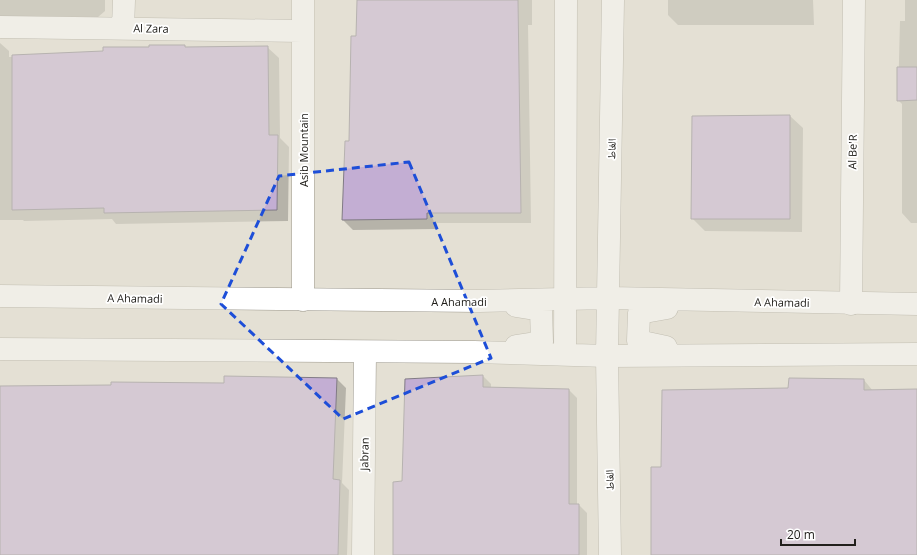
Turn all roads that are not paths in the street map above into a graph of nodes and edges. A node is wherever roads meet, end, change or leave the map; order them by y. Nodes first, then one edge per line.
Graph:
1 (124, 0) edge
2 (303, 0) edge
3 (566, 0) edge
4 (613, 0) edge
5 (854, 0) edge
6 (0, 27) edge
7 (123, 28) junction
8 (302, 31) junction
9 (0, 296) edge
10 (564, 298) junction
11 (609, 298) junction
12 (303, 300) junction
13 (479, 301) junction
14 (709, 301) junction
15 (851, 304) junction
16 (917, 304) edge
17 (0, 349) edge
18 (474, 352) junction
19 (365, 353) junction
20 (565, 354) junction
21 (917, 354) edge
22 (607, 356) junction
23 (710, 356) junction
24 (363, 555) edge
25 (610, 555) edge

1 - 7 street
2 - 8 street, Asib Mountain
3 - 10 street
4 - 11 street, الغاط
5 - 15 street, Al Be'R
6 - 7 street, Al Zara
7 - 8 street, Al Zara
8 - 12 street, Asib Mountain
9 - 12 street, A Ahamadi
10 - 11 street, A Ahamadi
10 - 13 street, A Ahamadi
10 - 20 street
11 - 14 street, A Ahamadi
11 - 22 street, الغاط
12 - 13 street, A Ahamadi
13 - 18 street
14 - 15 street, A Ahamadi
14 - 23 street
15 - 16 street, A Ahamadi
17 - 19 street
18 - 19 street
18 - 20 street
19 - 24 street, Jabran
20 - 22 street
21 - 23 street
22 - 23 street
22 - 25 street, الغاط

